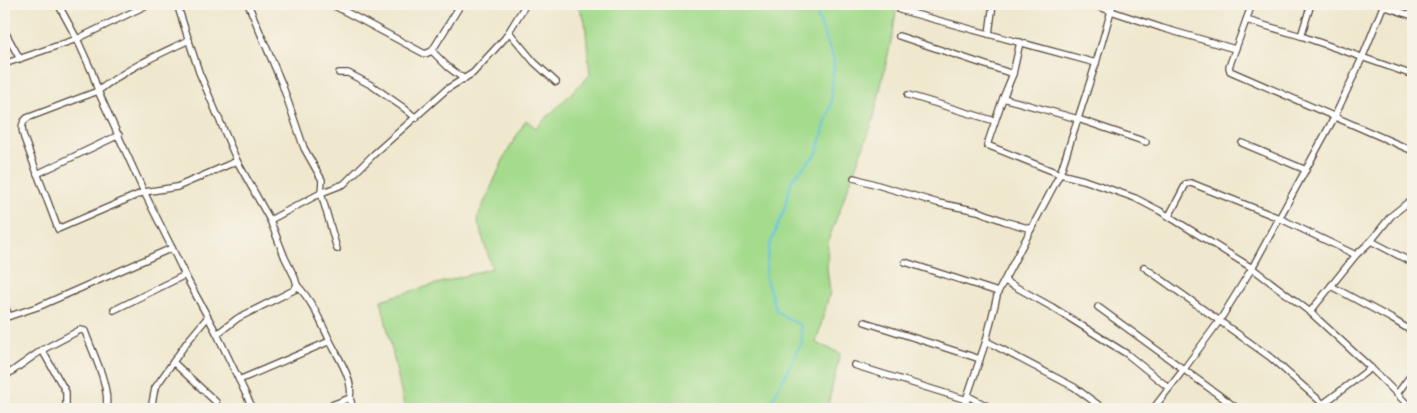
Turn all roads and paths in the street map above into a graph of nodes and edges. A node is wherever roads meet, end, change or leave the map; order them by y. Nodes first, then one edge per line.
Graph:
1 (58, 4) edge
2 (150, 4) edge
3 (177, 4) edge
4 (248, 4) edge
5 (331, 4) edge
6 (461, 4) edge
7 (526, 4) edge
8 (994, 4) edge
9 (1090, 4) edge
10 (1113, 4) edge
11 (1252, 4) edge
12 (1312, 4) edge
13 (1384, 5) edge
14 (900, 10) dead end
15 (1110, 11) junction
16 (1413, 16) edge
17 (1246, 20) junction
18 (4, 30) edge
19 (509, 32) junction
20 (989, 34) junction
21 (898, 36) dead end
22 (1302, 36) junction
23 (77, 39) junction
24 (189, 40) junction
25 (1020, 42) junction
26 (1235, 49) junction
27 (432, 51) junction
28 (1362, 56) junction
29 (20, 59) junction
30 (1096, 63) junction
31 (4, 64) edge
32 (339, 73) dead end
33 (1013, 74) junction
34 (1413, 75) edge
35 (464, 79) junction
36 (556, 82) dead end
37 (98, 91) junction
38 (908, 95) dead end
39 (1003, 98) junction
40 (416, 118) junction
41 (1334, 118) junction
42 (1078, 119) junction
43 (995, 121) junction
44 (119, 136) junction
45 (1146, 142) dead end
46 (1242, 143) dead end
47 (1413, 151) edge
48 (237, 161) junction
49 (1306, 170) junction
50 (37, 174) junction
51 (1060, 174) junction
52 (854, 178) dead end
53 (144, 192) junction
54 (321, 193) junction
55 (1413, 199) edge
56 (1169, 216) junction
57 (1279, 218) junction
58 (270, 220) junction
59 (1031, 229) junction
60 (1371, 241) junction
61 (172, 248) junction
62 (337, 250) dead end
63 (1356, 255) junction
64 (905, 262) dead end
65 (1413, 262) edge
66 (1144, 267) dead end
67 (1252, 268) junction
68 (185, 275) junction
69 (1005, 282) junction
70 (297, 286) junction
71 (1332, 286) junction
72 (998, 292) junction
73 (4, 304) edge
74 (1098, 307) dead end
75 (114, 310) dead end
76 (1310, 312) junction
77 (6, 317) edge
78 (207, 318) junction
79 (1220, 320) junction
80 (865, 322) dead end
81 (1413, 332) edge
82 (217, 334) junction
83 (330, 341) junction
84 (986, 341) junction
85 (42, 350) junction
86 (980, 359) junction
87 (173, 362) junction
88 (854, 365) dead end
89 (1371, 368) junction
90 (1184, 369) junction
91 (1413, 372) edge
92 (4, 377) edge
93 (239, 380) junction
94 (1169, 388) junction
95 (1397, 394) junction
96 (350, 398) junction
97 (967, 398) junction
98 (1321, 407) edge
99 (66, 409) edge
100 (106, 409) edge
101 (151, 409) edge
102 (216, 409) edge
103 (253, 409) edge
104 (321, 409) edge
105 (353, 409) edge
106 (964, 409) edge
107 (993, 409) edge
108 (1104, 409) edge
109 (1153, 409) edge
110 (1238, 409) edge
111 (1328, 409) edge
112 (1412, 409) edge

1 - 23 street
2 - 23 street
3 - 24 street
4 - 54 street
5 - 27 street
6 - 27 street
7 - 19 street
8 - 20 street
9 - 15 street
10 - 15 street
11 - 17 street
12 - 22 street
13 - 16 street
13 - 28 street
14 - 20 street
15 - 26 street
15 - 30 street
17 - 22 street
17 - 26 street
18 - 29 street
19 - 35 street
19 - 36 street
20 - 25 street
21 - 33 street
22 - 28 street
23 - 29 street
23 - 37 street
24 - 37 street
24 - 48 street
25 - 30 street
25 - 33 street
26 - 41 street
27 - 35 street
28 - 34 street
28 - 41 street
29 - 31 street
30 - 42 street
32 - 40 street
33 - 39 street
35 - 40 street
37 - 44 street
37 - 50 street
38 - 43 street
39 - 42 street
39 - 43 street
40 - 54 street
41 - 47 street
41 - 49 street
42 - 45 street
42 - 51 street
43 - 51 street
44 - 50 street
44 - 53 street
46 - 49 street
48 - 53 street
48 - 58 street
49 - 57 street
50 - 53 street
51 - 56 street
51 - 59 street
52 - 59 street
53 - 61 street
54 - 58 street
54 - 62 street
55 - 60 street
56 - 57 street
56 - 67 street
57 - 63 street
57 - 67 street
58 - 70 street
59 - 69 street
60 - 63 street
60 - 65 street
61 - 68 street
61 - 77 street
63 - 71 street
64 - 72 street
66 - 79 street
67 - 76 street
67 - 79 street
68 - 75 street
68 - 78 street
69 - 72 street
69 - 94 street
70 - 82 street
70 - 83 street
71 - 76 street
71 - 81 street
72 - 84 street
73 - 77 street
74 - 90 street
76 - 89 street
78 - 82 street
78 - 87 street
79 - 90 street
79 - 98 street
80 - 86 street
82 - 93 street
83 - 93 street
83 - 96 street
84 - 86 street
84 - 108 street
85 - 92 street
85 - 99 street
85 - 100 street
86 - 97 street
87 - 101 street
87 - 102 street
88 - 97 street
89 - 95 street
89 - 98 street
90 - 94 street
90 - 110 street
91 - 95 street
93 - 103 street
94 - 109 street
95 - 112 street
96 - 104 street
96 - 105 street
97 - 106 street
97 - 107 street
98 - 111 street

